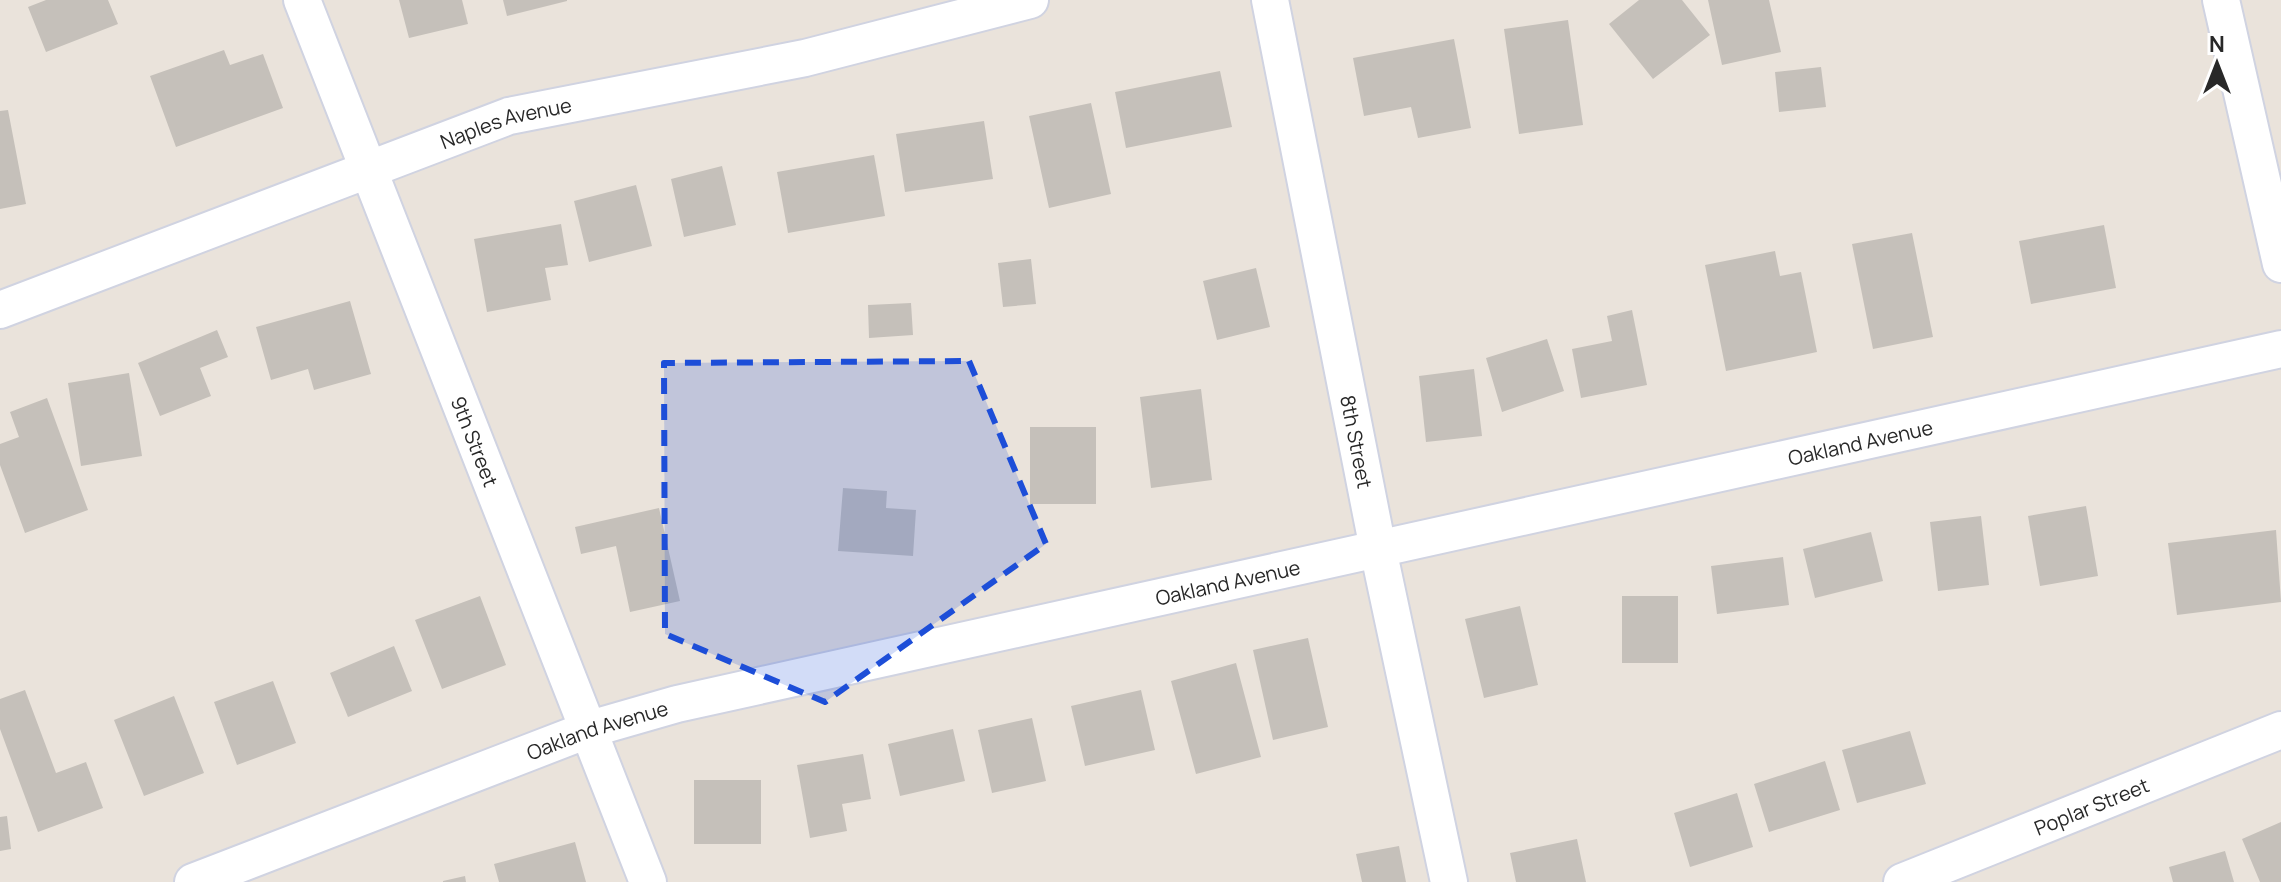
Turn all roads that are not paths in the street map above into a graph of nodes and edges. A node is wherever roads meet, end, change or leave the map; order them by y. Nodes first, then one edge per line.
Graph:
1 (302, 0) edge
2 (1030, 0) edge
3 (1270, 0) edge
4 (2221, 0) edge
5 (369, 167) junction
6 (2281, 264) edge
7 (0, 310) edge
8 (2281, 349) edge
9 (1378, 549) junction
10 (590, 729) junction
11 (2281, 730) edge
12 (1952, 874) edge
13 (193, 882) edge
14 (648, 882) edge
15 (1449, 882) edge
16 (1902, 882) edge

1 - 5 street, 9th Street
2 - 5 street, Naples Avenue
3 - 9 street, 8th Street
4 - 6 street
5 - 7 street, Naples Avenue
5 - 10 street, 9th Street
8 - 9 street, Oakland Avenue
9 - 10 street, Oakland Avenue
9 - 15 street, 8th Street
10 - 13 street, Oakland Avenue
10 - 14 street, 9th Street
11 - 12 street, Poplar Street
12 - 16 street, Poplar Street

